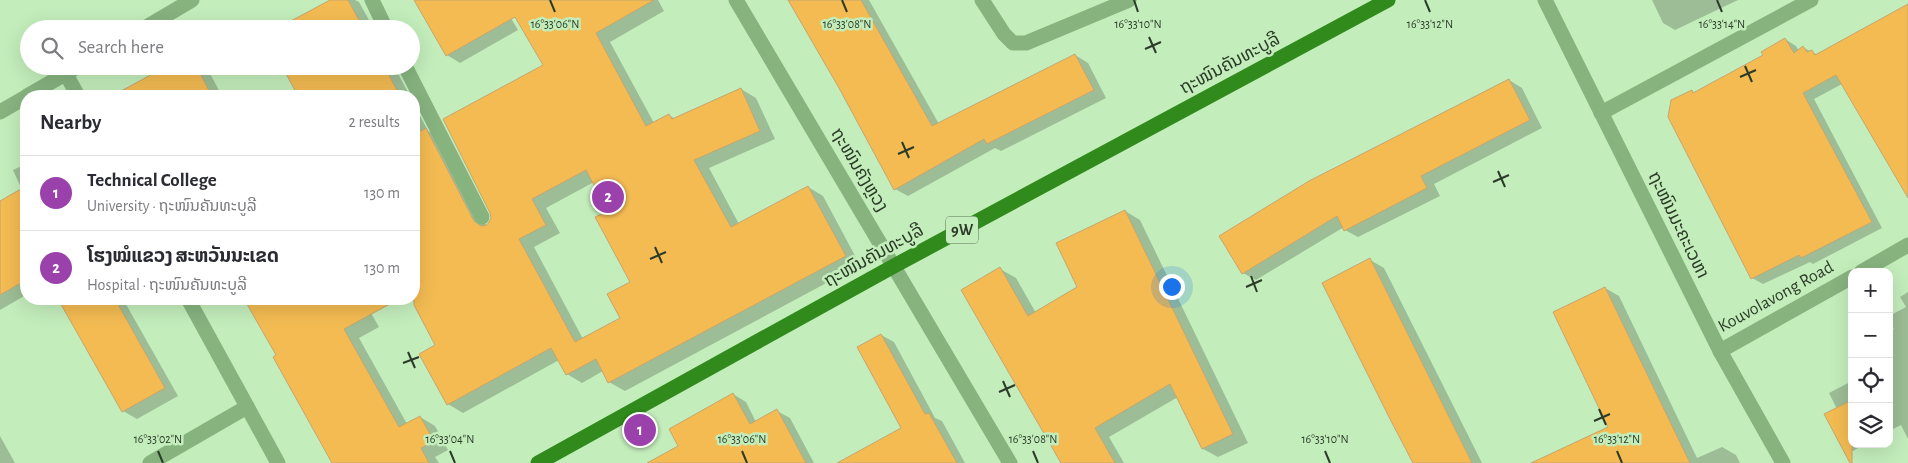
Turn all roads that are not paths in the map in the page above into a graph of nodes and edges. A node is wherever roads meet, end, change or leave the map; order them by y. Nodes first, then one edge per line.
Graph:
1 (192, 0) edge
2 (372, 0) edge
3 (736, 0) edge
4 (982, 0) edge
5 (1129, 0) edge
6 (1388, 0) edge
7 (1545, 0) edge
8 (1811, 0) edge
9 (158, 20) edge
10 (382, 20) edge
11 (64, 75) edge
12 (67, 75) edge
13 (410, 75) edge
14 (39, 90) edge
15 (75, 90) edge
16 (417, 90) edge
17 (420, 95) edge
18 (20, 101) edge
19 (0, 112) edge
20 (1601, 113) junction
21 (482, 217) dead end
22 (1908, 245) edge
23 (894, 266) junction
24 (1867, 268) edge
25 (1848, 279) edge
26 (191, 305) edge
27 (1720, 351) junction
28 (247, 407) junction
29 (150, 463) edge
30 (278, 463) edge
31 (538, 463) edge
32 (1010, 463) edge
33 (1783, 463) edge

1 - 9 street
2 - 10 street
3 - 23 street, ຖະໜົນຄັງຫຼວງ
4 - 5 street
6 - 23 main road, ຖະໜົນຄັນທະບູລີ / 9W
7 - 20 street, ຖະໜົນມະຄະເວຫາ
8 - 20 street
11 - 14 street
12 - 15 street
13 - 16 street
17 - 21 street
18 - 19 street
20 - 27 street, ຖະໜົນມະຄະເວຫາ
22 - 24 street, Kouvolavong Road
23 - 31 main road, ຖະໜົນຄັນທະບູລີ / 9W
23 - 32 street, ຖະໜົນຄັງຫຼວງ
25 - 27 street, Kouvolavong Road
26 - 28 street
27 - 33 street, ຖະໜົນມະຄະເວຫາ
28 - 29 street
28 - 30 street

